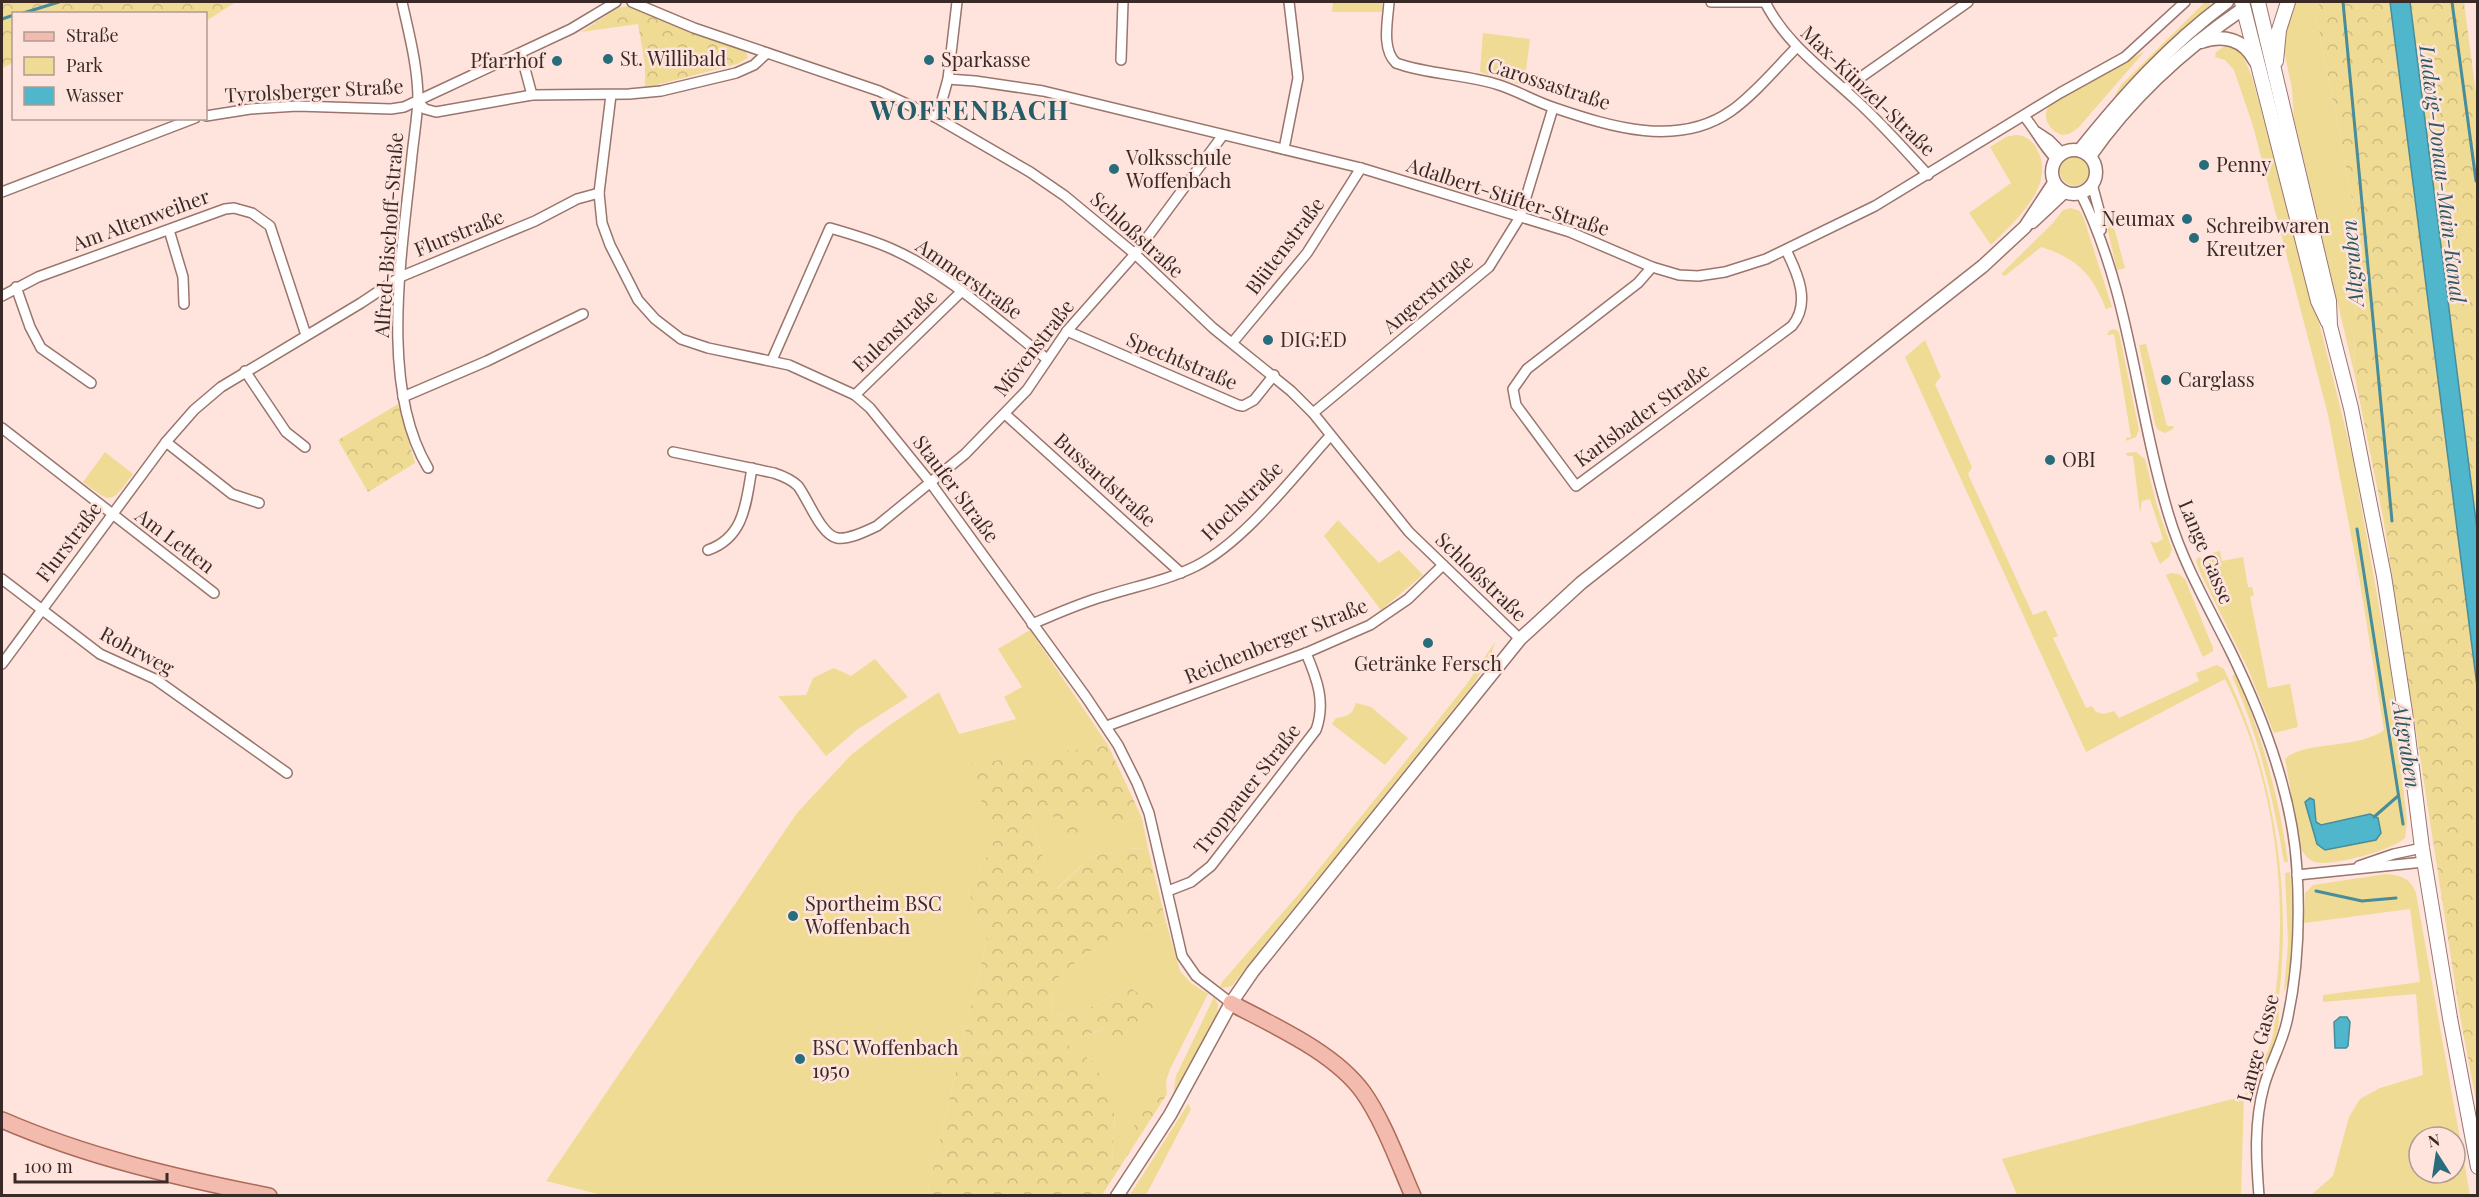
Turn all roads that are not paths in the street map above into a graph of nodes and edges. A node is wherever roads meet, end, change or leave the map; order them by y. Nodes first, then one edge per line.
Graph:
1 (402, 2) edge
2 (616, 2) edge
3 (632, 2) edge
4 (957, 2) edge
5 (1123, 2) edge
6 (1289, 2) edge
7 (1389, 2) edge
8 (1711, 2) edge
9 (1766, 2) edge
10 (1968, 2) edge
11 (2170, 2) edge
12 (2185, 2) edge
13 (2227, 2) edge
14 (2288, 2) edge
15 (2250, 3) edge
16 (2177, 11) junction
17 (2194, 45) junction
18 (1797, 47) junction
19 (767, 53) junction
20 (521, 54) junction
21 (1121, 60) dead end
22 (2256, 64) junction
23 (948, 79) junction
24 (2277, 81) junction
25 (1844, 89) junction
26 (531, 95) junction
27 (611, 95) junction
28 (418, 102) junction
29 (1553, 108) junction
30 (207, 116) edge
31 (2024, 116) junction
32 (937, 118) junction
33 (189, 120) edge
34 (1223, 135) junction
35 (1284, 149) junction
36 (2085, 153) junction
37 (2059, 156) junction
38 (1361, 168) junction
39 (1928, 175) junction
40 (2092, 184) junction
41 (2059, 188) junction
42 (2, 192) edge
43 (2080, 192) junction
44 (599, 193) junction
45 (1520, 217) junction
46 (169, 230) junction
47 (2101, 236) junction
48 (1786, 250) junction
49 (1135, 254) junction
50 (1652, 267) junction
51 (400, 277) junction
52 (16, 286) junction
53 (961, 292) junction
54 (2, 296) edge
55 (184, 304) dead end
56 (583, 314) dead end
57 (2330, 327) junction
58 (1067, 331) junction
59 (306, 335) junction
60 (1233, 342) junction
61 (1047, 359) junction
62 (772, 360) junction
63 (245, 371) junction
64 (1274, 375) junction
65 (91, 383) dead end
66 (855, 395) junction
67 (403, 397) junction
68 (1312, 413) junction
69 (1005, 414) junction
70 (2, 428) edge
71 (1330, 436) junction
72 (166, 442) junction
73 (305, 447) dead end
74 (673, 452) dead end
75 (428, 468) dead end
76 (752, 468) junction
77 (930, 482) junction
78 (259, 503) dead end
79 (112, 515) junction
80 (708, 550) dead end
81 (1443, 565) junction
82 (1181, 573) junction
83 (2, 579) edge
84 (214, 593) dead end
85 (41, 609) junction
86 (1032, 624) junction
87 (1520, 639) junction
88 (1306, 652) junction
89 (2, 664) edge
90 (1107, 726) junction
91 (287, 773) dead end
92 (2423, 855) junction
93 (2348, 870) junction
94 (2297, 875) junction
95 (1168, 891) junction
96 (1231, 1003) junction
97 (2, 1120) edge
98 (2478, 1167) edge
99 (269, 1196) edge
100 (1117, 1196) edge
101 (1413, 1196) edge
102 (2259, 1196) edge

1 - 28 street, Alfred-Bischoff-Straße
2 - 20 street, Tyrolsberger Straße
3 - 19 street, Schloßstraße
4 - 23 street
5 - 21 street
6 - 35 street
7 - 29 street, Carossastraße
8 - 9 street, Max-Künzel-Straße
9 - 18 street, Max-Künzel-Straße
10 - 25 street
11 - 16 street
12 - 16 street, Adalbert-Stifter-Straße
13 - 36 street
14 - 24 main road
15 - 17 street
15 - 22 main road
15 - 24 main road
16 - 31 street, Adalbert-Stifter-Straße
17 - 22 street
17 - 36 street
18 - 25 street, Max-Künzel-Straße
18 - 29 street, Carossastraße
19 - 27 street
19 - 32 street, Schloßstraße
20 - 26 street
20 - 28 street, Tyrolsberger Straße
22 - 57 main road
23 - 32 street
23 - 34 street, Adalbert-Stifter-Straße
24 - 57 main road
25 - 39 street, Max-Künzel-Straße
26 - 27 street
26 - 28 street
27 - 44 street, Staufer Straße
28 - 30 street, Tyrolsberger Straße
28 - 51 street, Alfred-Bischoff-Straße
29 - 45 street, Angerstraße
31 - 37 street
31 - 39 street, Adalbert-Stifter-Straße
32 - 49 street, Schloßstraße
33 - 42 street
34 - 35 street, Adalbert-Stifter-Straße
34 - 49 street, Mövenstraße
35 - 38 street, Adalbert-Stifter-Straße
36 - 37 street
36 - 40 street
37 - 41 street
38 - 45 street, Adalbert-Stifter-Straße
38 - 60 street, Blütenstraße
39 - 48 street, Adalbert-Stifter-Straße
40 - 43 street
40 - 47 street, Lange Gasse
41 - 43 street
41 - 87 street
43 - 47 street, Lange Gasse
44 - 51 street, Flurstraße
44 - 62 street, Staufer Straße
45 - 50 street, Adalbert-Stifter-Straße
45 - 68 street, Angerstraße
46 - 52 street, Am Altenweiher
46 - 55 street
46 - 59 street, Am Altenweiher
47 - 94 street, Lange Gasse
48 - 50 street, Adalbert-Stifter-Straße
48 - 50 street, Karlsbader Straße
49 - 58 street, Mövenstraße
49 - 60 street, Schloßstraße
51 - 59 street, Flurstraße
51 - 67 street, Alfred-Bischoff-Straße
52 - 54 street, Am Altenweiher
52 - 65 street
53 - 61 street, Ammerstraße
53 - 62 street, Ammerstraße
53 - 66 street, Eulenstraße
56 - 67 street
57 - 92 main road
58 - 61 street, Mövenstraße
58 - 64 street, Spechtstraße
59 - 63 street, Flurstraße
60 - 64 street, Schloßstraße
61 - 69 street, Mövenstraße
62 - 66 street, Staufer Straße
63 - 72 street, Flurstraße
63 - 73 street
64 - 68 street, Schloßstraße
66 - 77 street, Staufer Straße
67 - 75 street, Alfred-Bischoff-Straße
68 - 71 street, Schloßstraße
69 - 77 street, Mövenstraße
69 - 82 street, Bussardstraße
70 - 79 street, Am Letten
71 - 81 street, Schloßstraße
71 - 82 street, Hochstraße
72 - 78 street
72 - 79 street, Flurstraße
74 - 76 street
76 - 77 street, Mövenstraße
76 - 80 street
77 - 86 street, Staufer Straße
79 - 84 street, Am Letten
79 - 85 street, Flurstraße
81 - 87 street, Schloßstraße
81 - 88 street, Reichenberger Straße
82 - 86 street, Hochstraße
83 - 85 street, Rohrweg
85 - 89 street, Flurstraße
85 - 91 street, Rohrweg
86 - 90 street, Staufer Straße
87 - 96 street
88 - 90 street, Reichenberger Straße
88 - 95 street, Troppauer Straße
90 - 95 street, Staufer Straße
92 - 93 street
92 - 93 street
92 - 98 main road
93 - 94 street
94 - 102 street, Lange Gasse
95 - 96 street, Staufer Straße
96 - 100 street
96 - 101 main road
97 - 99 main road

